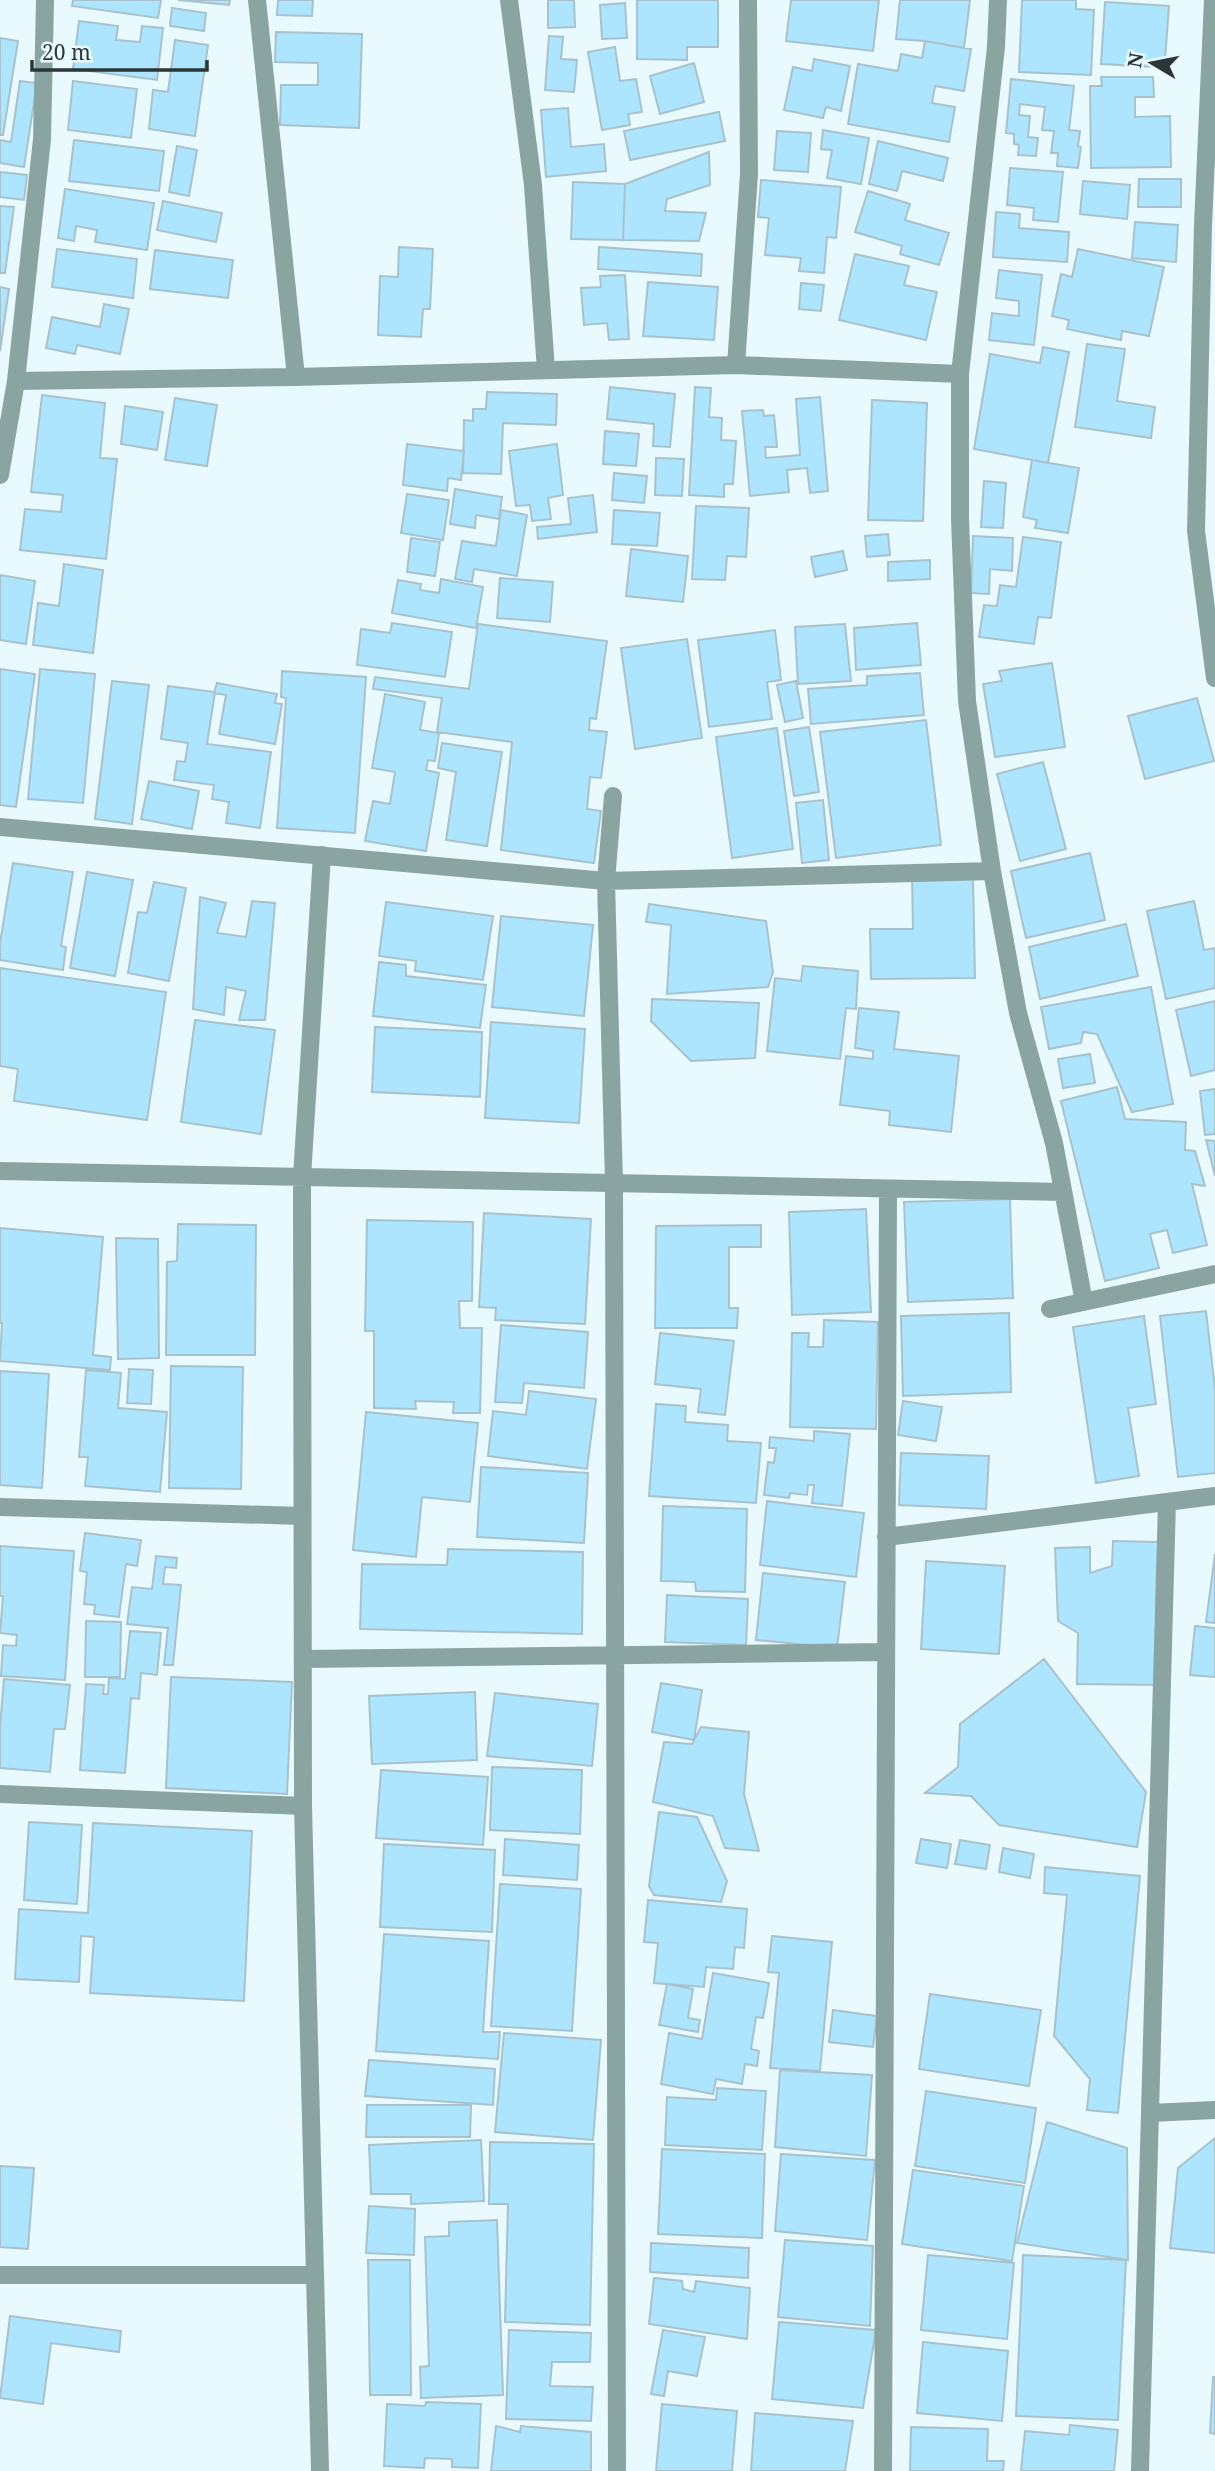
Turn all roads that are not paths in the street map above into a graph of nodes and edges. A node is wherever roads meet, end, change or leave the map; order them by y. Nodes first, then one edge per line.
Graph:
1 (45, 0) edge
2 (257, 0) edge
3 (509, 0) edge
4 (748, 0) edge
5 (998, 0) edge
6 (1213, 0) edge
7 (1213, 40) edge
8 (736, 365) junction
9 (546, 370) junction
10 (960, 374) junction
11 (296, 377) junction
12 (16, 381) junction
13 (0, 475) edge
14 (1196, 531) junction
15 (1215, 532) edge
16 (1215, 678) edge
17 (613, 796) dead end
18 (0, 827) edge
19 (321, 855) junction
20 (992, 872) junction
21 (606, 881) junction
22 (0, 1171) edge
23 (302, 1177) junction
24 (614, 1184) junction
25 (888, 1189) junction
26 (1063, 1192) junction
27 (1215, 1274) edge
28 (1084, 1302) junction
29 (1050, 1309) dead end
30 (1215, 1496) edge
31 (1167, 1502) junction
32 (0, 1507) edge
33 (302, 1516) junction
34 (886, 1537) junction
35 (886, 1652) junction
36 (613, 1655) junction
37 (303, 1660) junction
38 (0, 1794) edge
39 (303, 1806) junction
40 (1215, 2110) edge
41 (1150, 2112) junction
42 (0, 2275) edge
43 (315, 2275) junction
44 (320, 2471) edge
45 (617, 2471) edge
46 (883, 2471) edge
47 (1140, 2471) edge

1 - 12 street
2 - 11 street
3 - 9 street
4 - 8 street
5 - 10 street
6 - 7 street
7 - 14 street
8 - 9 street
8 - 10 street
9 - 11 street
10 - 20 street
11 - 12 street
12 - 13 street
14 - 15 street
14 - 16 street
17 - 21 street
18 - 19 street
19 - 21 street
19 - 23 street
20 - 21 street
20 - 26 street
21 - 24 street
22 - 23 street
23 - 24 street
23 - 33 street
24 - 25 street
24 - 36 street
25 - 26 street
25 - 34 street
26 - 28 street
27 - 28 street
28 - 29 street
30 - 31 street
31 - 34 street
31 - 41 street
32 - 33 street
33 - 37 street
34 - 35 street
35 - 36 street
35 - 46 street
36 - 37 street
36 - 45 street
37 - 39 street
38 - 39 street
39 - 43 street
40 - 41 street
41 - 47 street
42 - 43 street
43 - 44 street

